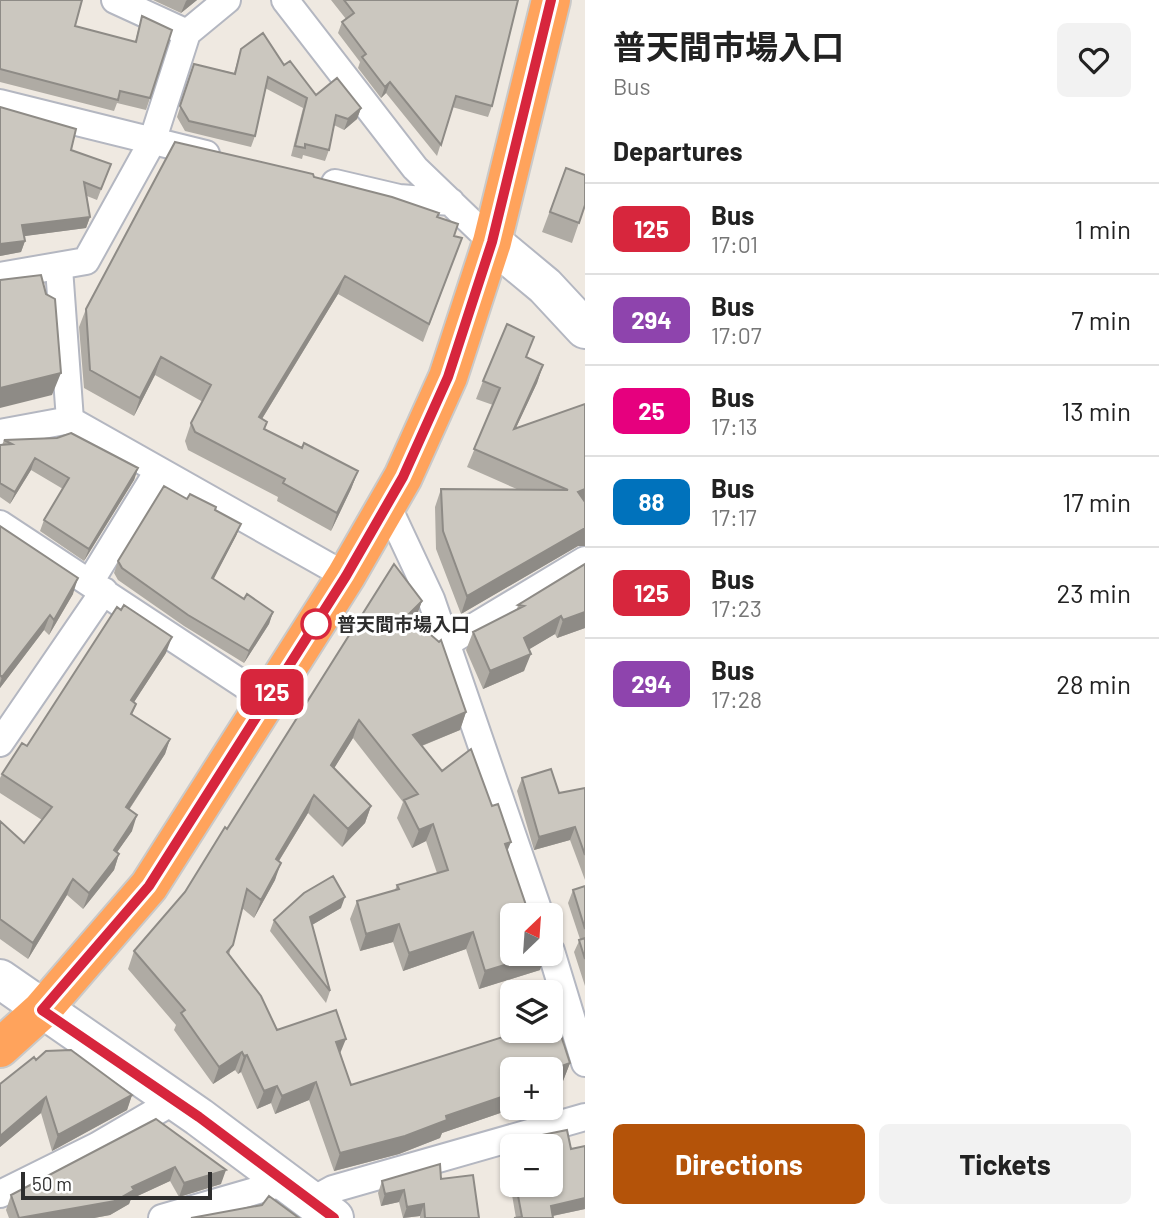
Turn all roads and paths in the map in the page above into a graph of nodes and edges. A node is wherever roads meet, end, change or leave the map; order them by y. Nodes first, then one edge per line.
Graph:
1 (115, 0) edge
2 (227, 0) edge
3 (285, 0) edge
4 (551, 0) edge
5 (187, 33) junction
6 (0, 103) edge
7 (152, 142) junction
8 (230, 159) edge
9 (308, 177) edge
10 (451, 202) junction
11 (492, 242) junction
12 (59, 268) junction
13 (0, 276) edge
14 (585, 329) edge
15 (70, 419) junction
16 (0, 433) edge
17 (158, 471) junction
18 (387, 505) junction
19 (0, 524) edge
20 (585, 560) edge
21 (346, 576) junction
22 (97, 586) junction
23 (447, 643) junction
24 (267, 701) junction
25 (3, 731) edge
26 (536, 903) edge
27 (556, 966) edge
28 (0, 979) edge
29 (42, 1010) junction
30 (0, 1048) edge
31 (585, 1063) edge
32 (174, 1101) junction
33 (585, 1117) edge
34 (0, 1194) edge
35 (311, 1200) edge
36 (162, 1218) edge

1 - 5 street
2 - 5 street
3 - 10 street
4 - 11 highway
5 - 7 street
6 - 7 street
7 - 8 street
7 - 12 street
9 - 10 street
10 - 11 street
11 - 14 street
11 - 18 highway
12 - 13 street
12 - 15 street
15 - 16 street
15 - 17 street
17 - 21 street
17 - 22 street
18 - 21 highway
18 - 23 street
19 - 22 street
20 - 23 street
21 - 24 highway
22 - 24 street
22 - 25 street
23 - 26 street
24 - 29 highway
27 - 31 street
28 - 29 street
29 - 30 highway
29 - 32 street
32 - 34 street
32 - 35 street
33 - 35 street
35 - 36 street

